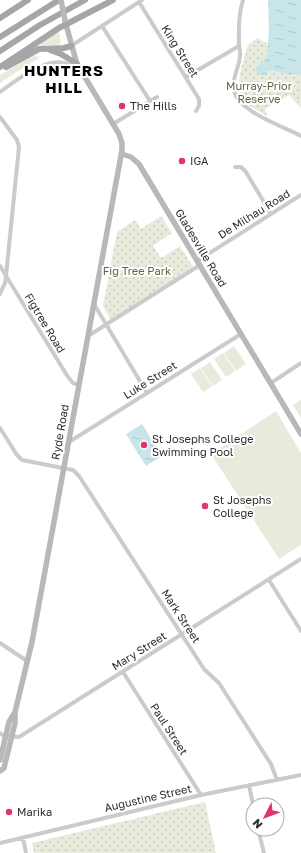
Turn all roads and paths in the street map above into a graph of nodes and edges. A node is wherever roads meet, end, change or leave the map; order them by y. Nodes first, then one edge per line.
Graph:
1 (28, 0) edge
2 (60, 0) edge
3 (85, 0) edge
4 (113, 0) edge
5 (243, 0) edge
6 (140, 1) edge
7 (0, 18) edge
8 (66, 22) junction
9 (102, 26) junction
10 (0, 37) edge
11 (71, 46) junction
12 (239, 46) junction
13 (44, 48) junction
14 (0, 51) edge
15 (77, 64) junction
16 (0, 68) edge
17 (81, 71) junction
18 (186, 77) junction
19 (0, 92) edge
20 (157, 97) dead end
21 (150, 102) junction
22 (196, 111) dead end
23 (0, 117) edge
24 (113, 124) junction
25 (301, 136) edge
26 (122, 154) junction
27 (236, 167) dead end
28 (301, 195) edge
29 (271, 214) junction
30 (198, 263) junction
31 (0, 266) edge
32 (6, 276) junction
33 (0, 294) edge
34 (94, 304) junction
35 (107, 325) junction
36 (241, 334) junction
37 (88, 336) junction
38 (301, 363) edge
39 (271, 383) junction
40 (79, 385) junction
41 (147, 393) junction
42 (0, 428) edge
43 (301, 434) edge
44 (69, 442) junction
45 (64, 468) junction
46 (301, 559) edge
47 (269, 580) junction
48 (301, 631) edge
49 (182, 634) junction
50 (0, 644) edge
51 (28, 661) junction
52 (122, 672) junction
53 (0, 733) edge
54 (9, 737) junction
55 (0, 760) edge
56 (0, 771) edge
57 (301, 775) edge
58 (277, 780) junction
59 (249, 786) junction
60 (201, 795) junction
61 (251, 797) edge
62 (260, 837) edge
63 (23, 838) junction
64 (0, 843) edge
65 (26, 853) edge
66 (264, 853) edge

1 - 7 main road
2 - 8 main road, bridge
2 - 10 main road
3 - 14 main road
4 - 8 main road
5 - 12 street
6 - 9 street
6 - 18 street, King Street
8 - 11 main road
8 - 16 main road
9 - 11 street
9 - 21 street
11 - 13 main road
11 - 15 main road
12 - 18 street
12 - 25 street
13 - 15 main road
13 - 16 main road
15 - 17 main road
17 - 19 street
17 - 24 main road
18 - 22 street, King Street
20 - 21 street
21 - 24 street
23 - 32 street
24 - 26 main road
26 - 30 main road, Gladesville Road
26 - 34 main road, Ryde Road
27 - 29 street
28 - 29 street, De Milhau Road
29 - 30 street, De Milhau Road
30 - 35 street, De Milhau Road
30 - 36 main road, Gladesville Road
31 - 32 street, Figtree Road
32 - 33 street
32 - 40 street, Figtree Road
34 - 35 street
34 - 37 main road, Ryde Road
35 - 37 street, De Milhau Road
35 - 41 street
36 - 39 main road, Gladesville Road
36 - 41 street, Luke Street
37 - 40 main road, Ryde Road
38 - 39 street
39 - 43 main road, Gladesville Road
40 - 44 main road, Ryde Road
41 - 44 street, Luke Street
42 - 45 street
44 - 45 main road, Ryde Road
45 - 49 street, Mark Street
45 - 51 main road, Ryde Road
46 - 47 street, Mary Street
47 - 48 street
47 - 49 street, Mary Street
49 - 52 street, Mary Street
49 - 58 street, Mark Street
50 - 51 street
51 - 54 main road, Ryde Road
52 - 54 street, Mary Street
52 - 60 street, Paul Street
53 - 54 street
54 - 55 main road, Ryde Road
54 - 56 main road, Ryde Road
57 - 58 street, Augustine Street
58 - 59 street, Augustine Street
59 - 60 street, Augustine Street
59 - 61 street
60 - 63 street, Augustine Street
62 - 66 street
63 - 64 street, Augustine Street
63 - 65 street

